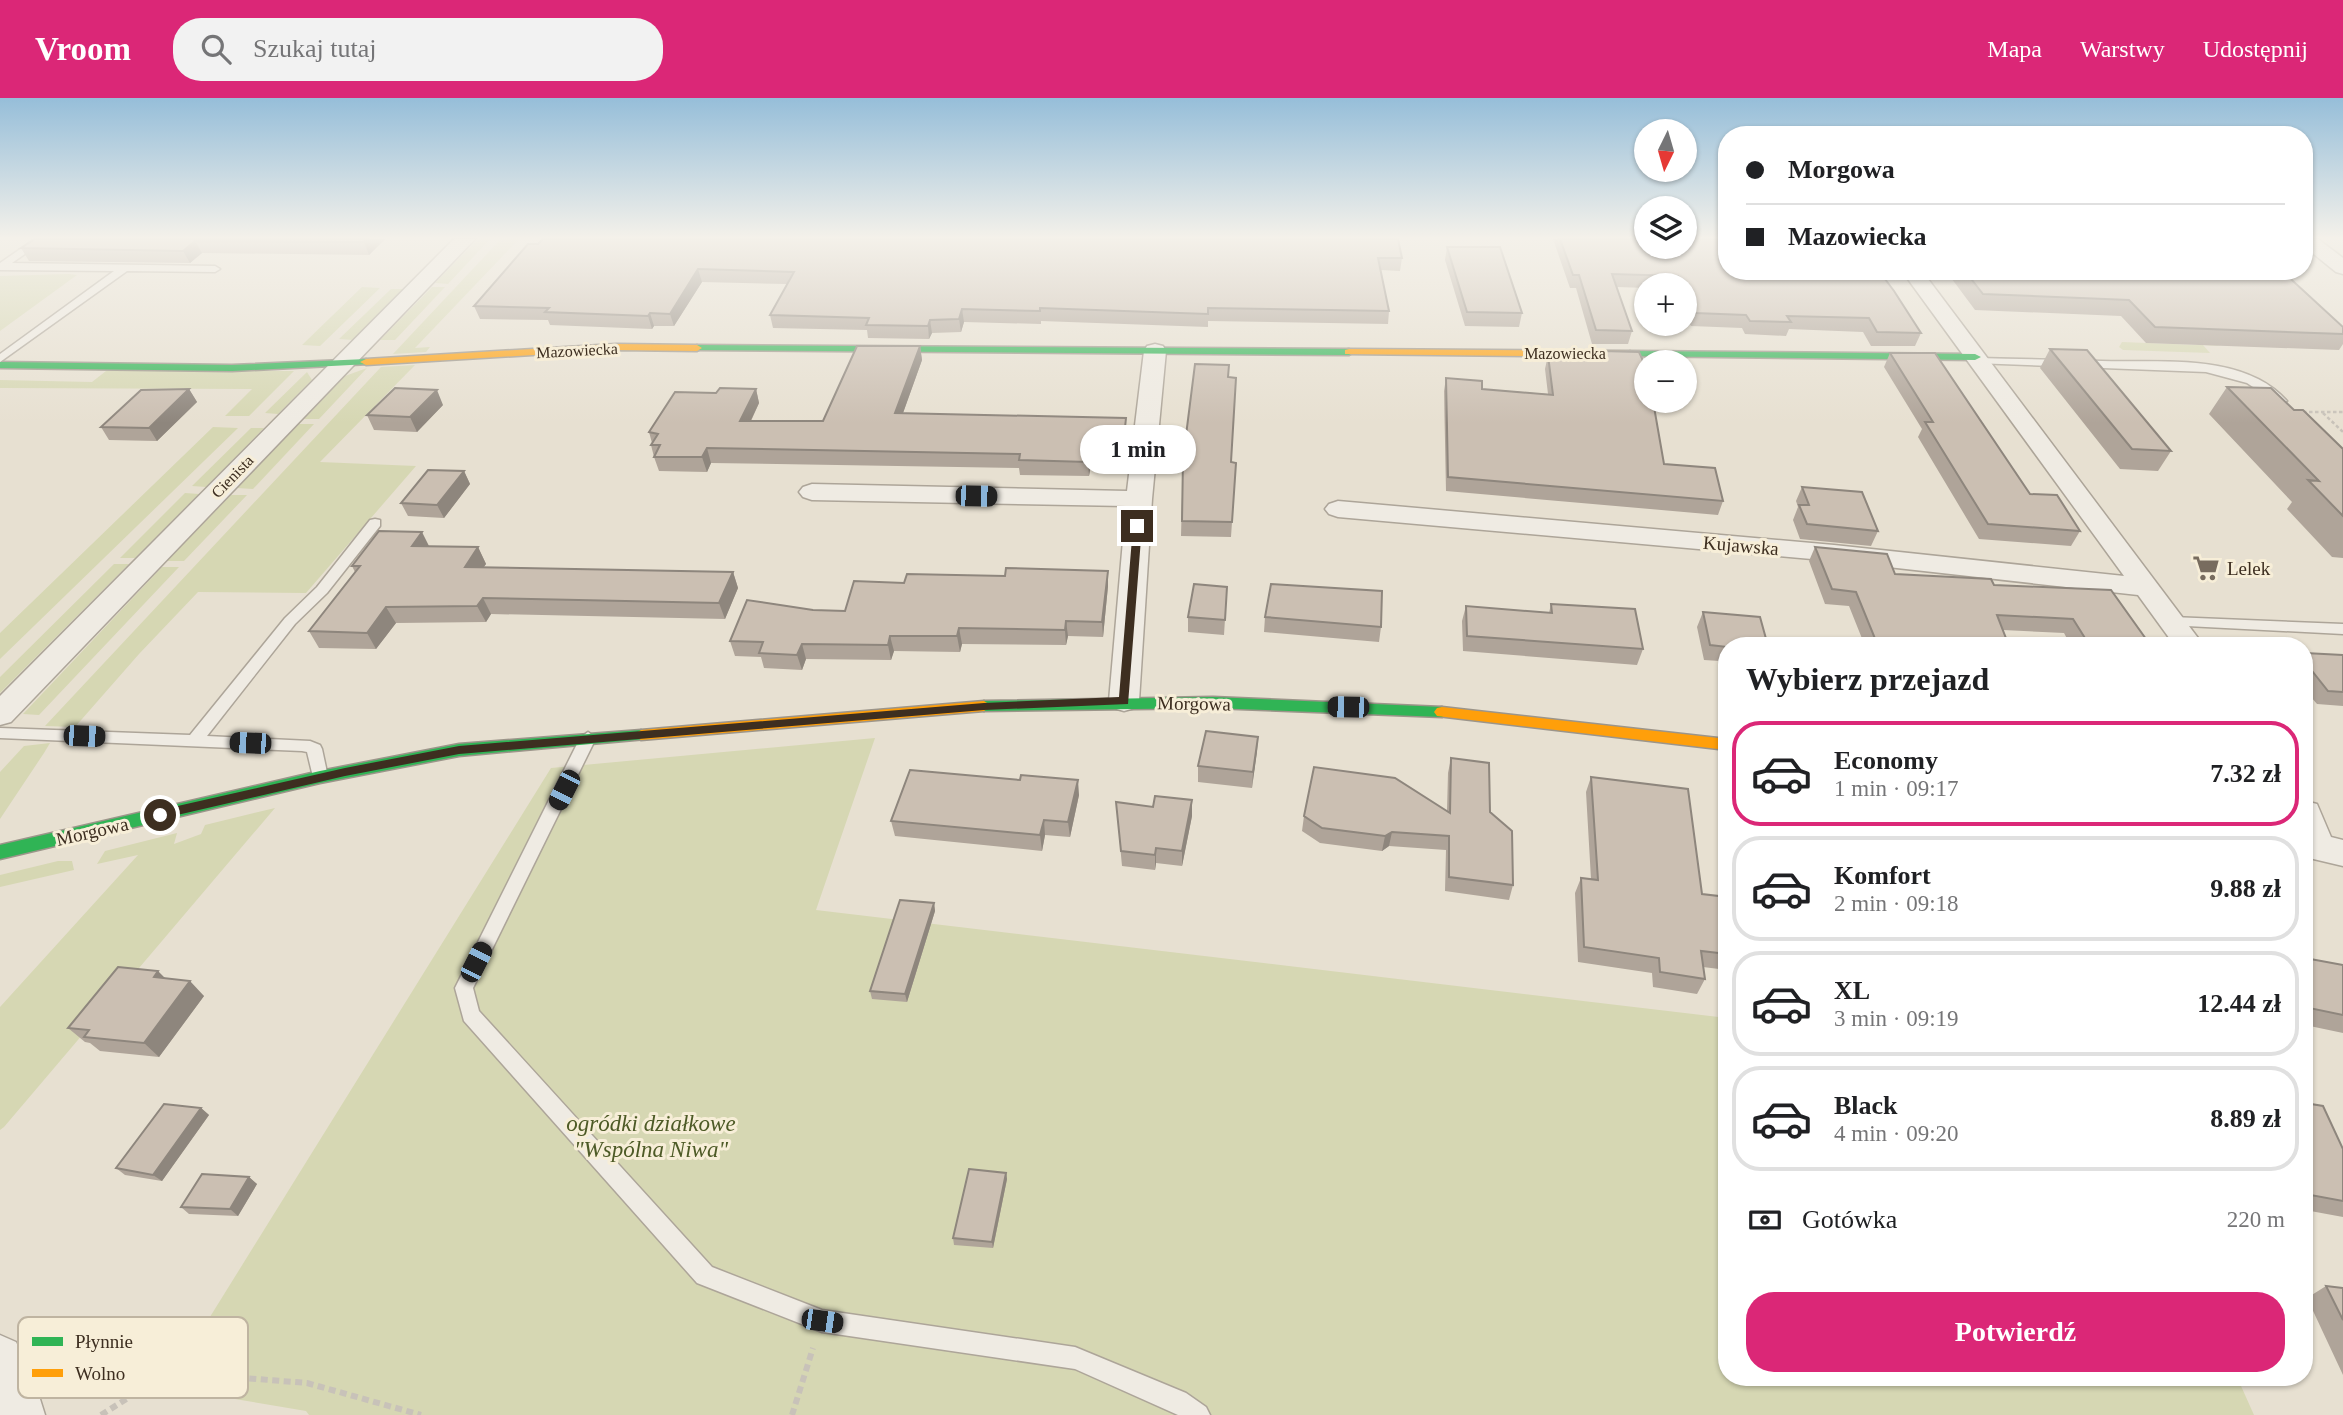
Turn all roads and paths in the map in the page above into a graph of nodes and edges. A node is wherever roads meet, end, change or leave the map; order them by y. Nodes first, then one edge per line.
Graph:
1 (80, 300) edge
2 (405, 300) edge
3 (1934, 300) edge
4 (1155, 351) junction
5 (0, 359) edge
6 (1977, 359) junction
7 (342, 364) junction
8 (0, 365) edge
9 (2291, 412) joint
10 (2322, 412) junction
11 (2343, 412) edge
12 (2343, 432) edge
13 (812, 492) dead end
14 (1139, 499) junction
15 (1338, 509) dead end
16 (375, 523) dead end
17 (2144, 587) junction
18 (2172, 622) junction
19 (2343, 629) edge
20 (2183, 637) edge
21 (1124, 701) junction
22 (0, 714) edge
23 (0, 733) edge
24 (588, 738) junction
25 (195, 740) junction
26 (1718, 744) edge
27 (320, 777) junction
28 (2313, 829) edge
29 (2322, 848) edge
30 (0, 852) edge
31 (822, 1321) junction
32 (248, 1378) edge
33 (127, 1398) edge
34 (101, 1415) edge
35 (421, 1415) edge
36 (792, 1415) edge
37 (1198, 1415) edge

1 - 5 lane
2 - 7 street, Cienista
3 - 6 street
4 - 6 street, Mazowiecka
4 - 7 street, Mazowiecka
4 - 14 street
6 - 9 lane
6 - 17 street
7 - 8 street, Mazowiecka
7 - 22 street, Cienista
9 - 10 path
10 - 11 path
10 - 12 path
13 - 14 street
14 - 21 street
15 - 17 street, Kujawska
16 - 25 lane
17 - 18 street
18 - 19 lane
18 - 20 street
21 - 24 street, Morgowa
21 - 26 street, Morgowa
23 - 25 lane
24 - 27 street, Morgowa
24 - 31 lane
25 - 27 lane
27 - 30 street, Morgowa
28 - 29 street
31 - 36 path
31 - 37 lane
32 - 35 path
33 - 34 path

